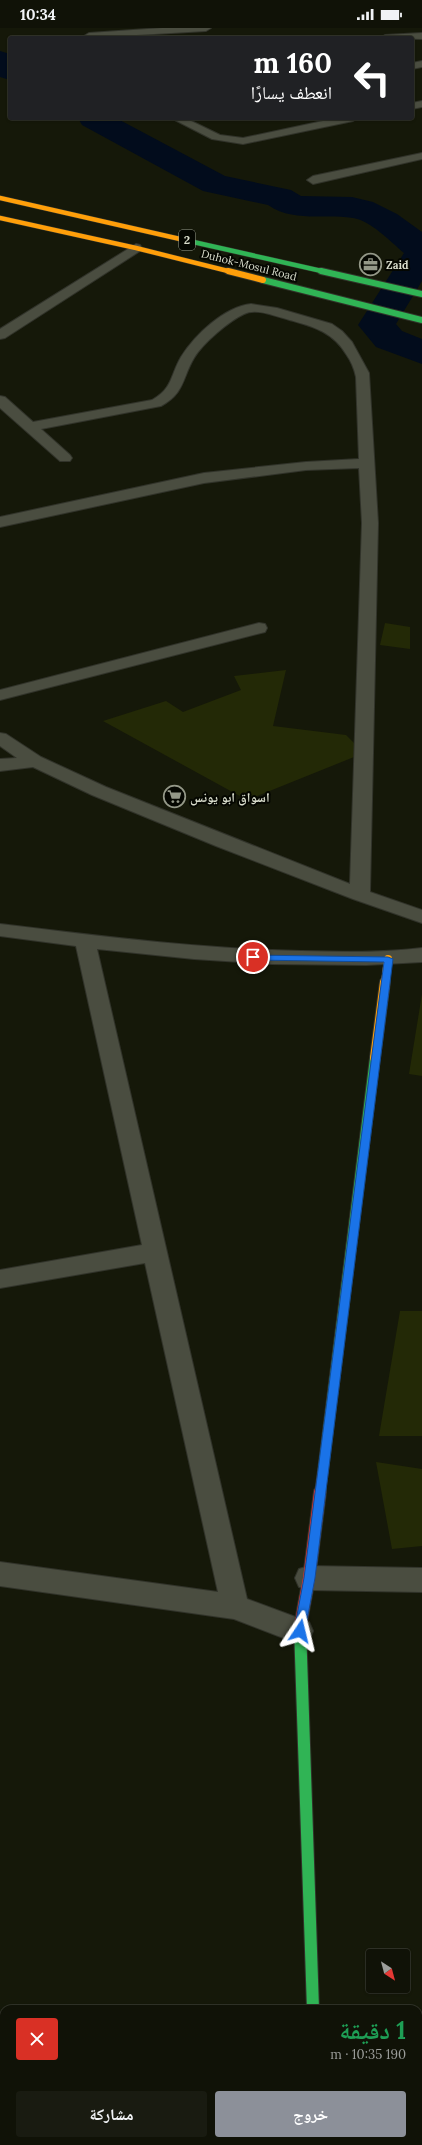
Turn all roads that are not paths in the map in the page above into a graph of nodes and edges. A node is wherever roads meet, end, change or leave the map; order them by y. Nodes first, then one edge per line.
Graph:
1 (206, 28) edge
2 (89, 36) dead end
3 (180, 120) edge
4 (343, 120) edge
5 (422, 156) edge
6 (313, 180) dead end
7 (0, 198) edge
8 (0, 218) edge
9 (136, 248) junction
10 (422, 294) edge
11 (422, 320) edge
12 (0, 335) edge
13 (0, 400) edge
14 (29, 427) junction
15 (65, 458) dead end
16 (366, 463) junction
17 (0, 522) edge
18 (259, 628) dead end
19 (0, 695) edge
20 (0, 738) edge
21 (35, 761) junction
22 (0, 765) edge
23 (360, 895) junction
24 (422, 917) edge
25 (0, 930) edge
26 (85, 941) junction
27 (422, 955) edge
28 (388, 959) junction
29 (155, 1252) junction
30 (0, 1279) edge
31 (0, 1574) edge
32 (309, 1578) junction
33 (422, 1580) edge
34 (235, 1607) junction
35 (300, 1631) junction
36 (313, 2005) edge

1 - 2 street
3 - 4 street
5 - 6 street
7 - 10 main road, Duhok-Mosul Road / 2
8 - 9 main road, Duhok-Mosul Road / 2
9 - 11 main road, Duhok-Mosul Road / 2
9 - 12 street
13 - 14 street
14 - 15 street
14 - 16 street
16 - 17 street
16 - 23 street
18 - 19 street
20 - 21 street
21 - 22 street
21 - 23 street
23 - 24 street
25 - 26 street
26 - 28 street
26 - 29 street
27 - 28 street
28 - 32 main road
29 - 30 street
29 - 34 street
31 - 34 street
32 - 33 street
32 - 35 main road
34 - 35 street
35 - 36 main road

